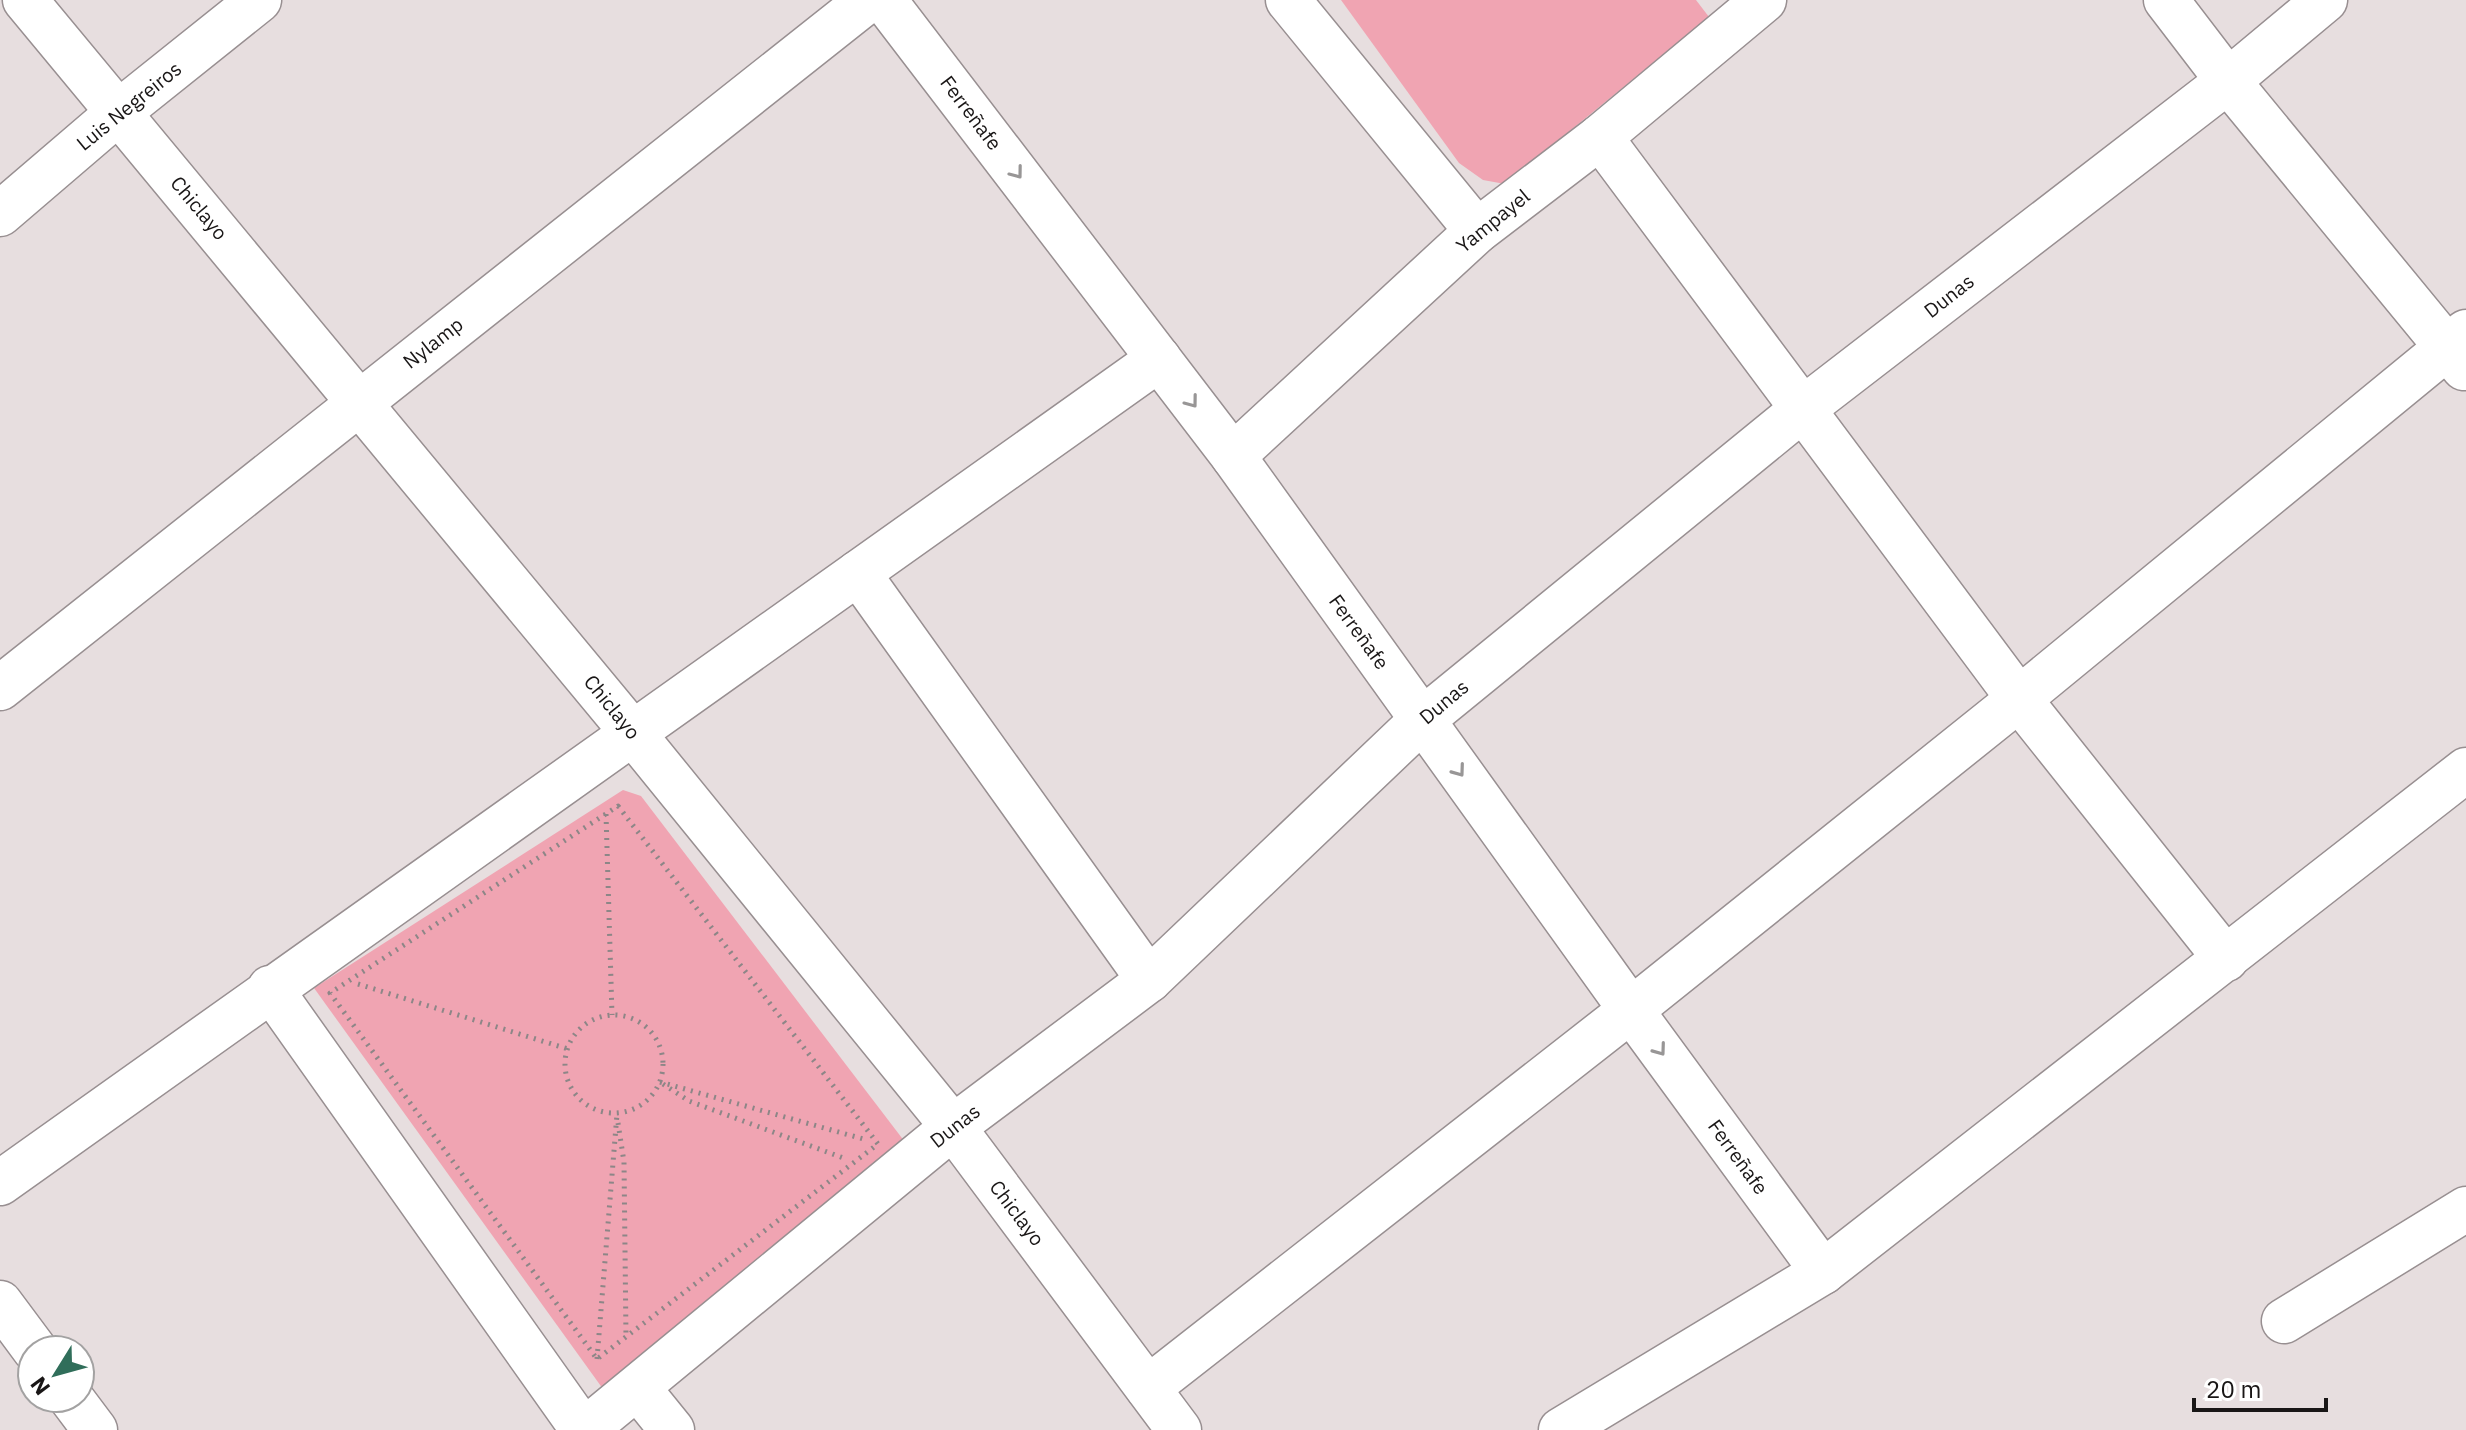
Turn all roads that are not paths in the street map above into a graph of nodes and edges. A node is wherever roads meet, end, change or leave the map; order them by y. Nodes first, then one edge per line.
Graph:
1 (25, 0) edge
2 (259, 0) edge
3 (868, 0) edge
4 (884, 0) edge
5 (1288, 0) edge
6 (2166, 0) edge
7 (2325, 0) edge
8 (1744, 6) edge
9 (2228, 81) junction
10 (119, 112) junction
11 (1600, 137) junction
12 (0, 214) edge
13 (1477, 231) junction
14 (2460, 350) edge
15 (1159, 359) junction
16 (359, 402) junction
17 (1804, 408) junction
18 (1233, 456) junction
19 (858, 573) junction
20 (0, 688) edge
21 (2019, 699) junction
22 (1422, 720) junction
23 (632, 732) junction
24 (2466, 770) edge
25 (2226, 959) junction
26 (1149, 980) junction
27 (270, 988) junction
28 (1631, 1010) junction
29 (953, 1127) junction
30 (0, 1183) edge
31 (2466, 1209) edge
32 (1823, 1272) junction
33 (0, 1303) edge
34 (2284, 1321) dead end
35 (23, 1334) edge
36 (638, 1388) junction
37 (1148, 1388) junction
38 (584, 1430) edge
39 (672, 1430) edge
40 (1179, 1430) edge
41 (1561, 1430) edge

1 - 10 street, Chiclayo
2 - 10 street, Luis Negreiros
3 - 16 street, Nylamp
4 -> 15 street, Ferreñafe
5 - 13 street
6 - 9 street
7 - 9 street, Dunas
8 - 11 street, Yampayel
9 - 14 street
9 - 17 street, Dunas
10 - 12 street, Luis Negreiros
10 - 16 street, Chiclayo
11 - 13 street, Yampayel
11 - 17 street
13 - 18 street, Yampayel
14 - 21 street
15 -> 18 street, Ferreñafe
15 - 19 street
16 - 20 street, Nylamp
16 - 23 street, Chiclayo
17 - 21 street
17 - 22 street, Dunas
18 - 22 street, Ferreñafe
19 - 23 street
19 - 26 street
21 - 25 street
21 - 28 street
22 - 26 street, Dunas
22 -> 28 street, Ferreñafe
23 - 27 street
23 - 29 street, Chiclayo
24 - 25 street
25 - 32 street
26 - 29 street, Dunas
27 - 30 street
27 - 38 street
28 -> 32 street, Ferreñafe
28 - 37 street
29 - 36 street, Dunas
29 - 37 street, Chiclayo
31 - 34 street
32 - 41 street
33 - 35 street
36 - 38 street, Dunas
36 - 39 street
37 - 40 street, Chiclayo

